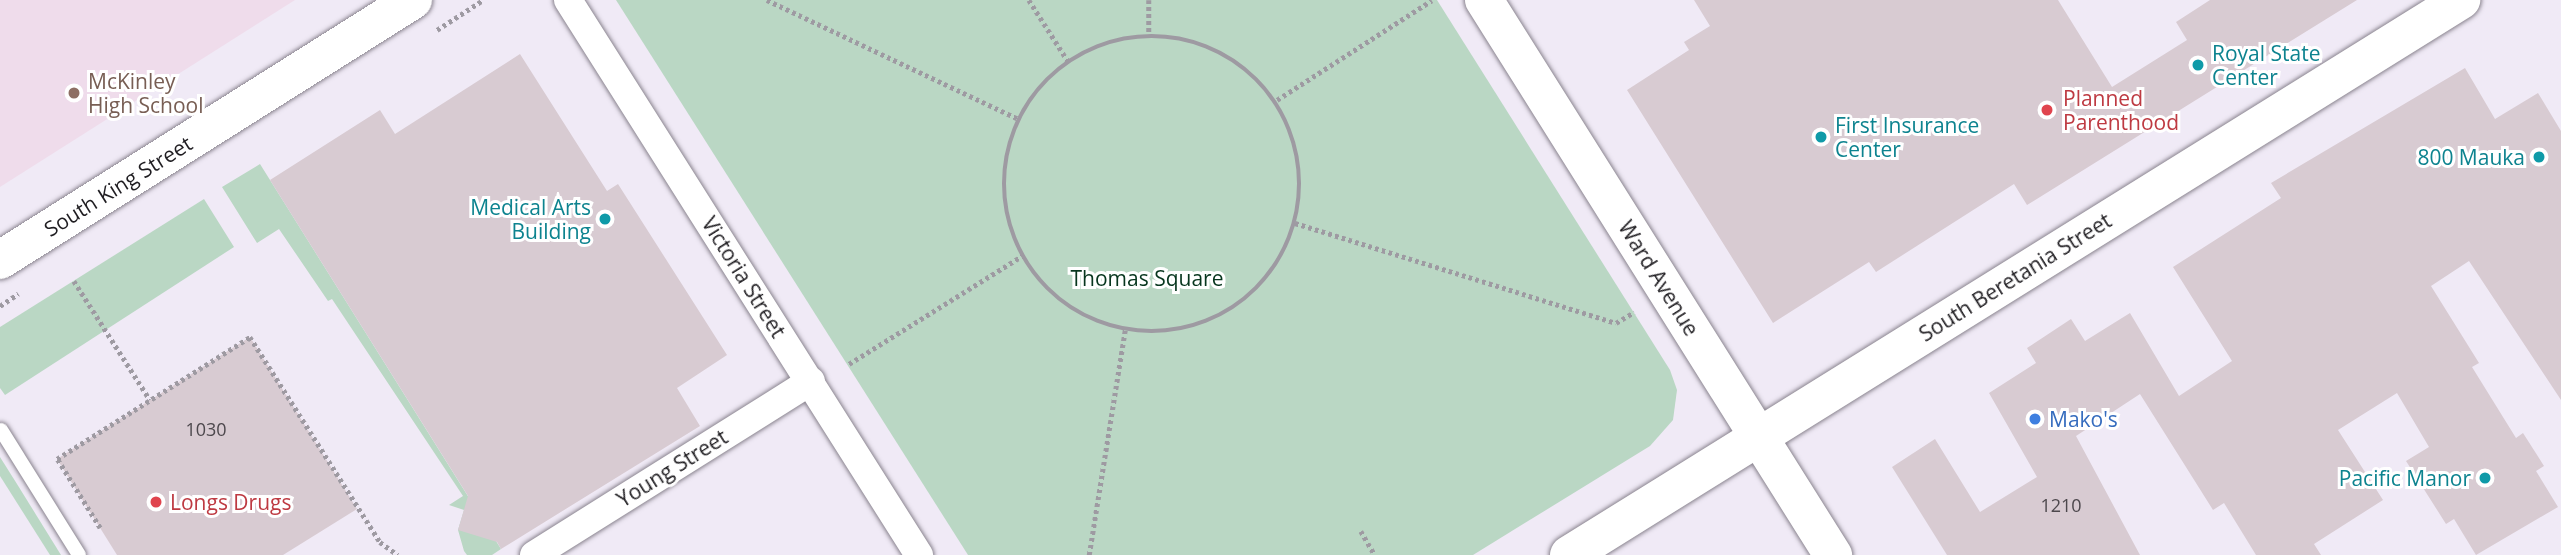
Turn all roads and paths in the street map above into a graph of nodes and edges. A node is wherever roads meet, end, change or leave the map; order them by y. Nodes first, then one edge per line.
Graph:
1 (568, 0) edge
2 (767, 0) edge
3 (1029, 0) edge
4 (1149, 0) edge
5 (1432, 0) edge
6 (1484, 0) edge
7 (406, 2) edge
8 (2439, 6) edge
9 (1149, 35) junction
10 (1068, 62) junction
11 (1277, 100) junction
12 (1019, 119) junction
13 (1296, 223) junction
14 (1021, 256) junction
15 (0, 260) edge
16 (74, 281) dead end
17 (1634, 312) dead end
18 (1125, 330) junction
19 (849, 363) dead end
20 (811, 381) junction
21 (150, 400) junction
22 (1, 430) edge
23 (1759, 437) junction
24 (100, 528) dead end
25 (1361, 531) dead end
26 (79, 555) edge
27 (398, 555) edge
28 (534, 555) edge
29 (919, 555) edge
30 (1088, 555) edge
31 (1375, 555) edge
32 (1569, 555) edge
33 (1833, 555) edge

1 - 20 street, Victoria Street
2 - 12 path
3 - 10 path
4 - 9 path
5 - 11 path
6 - 23 main road, Ward Avenue
7 - 15 main road, South King Street
8 - 23 main road, South Beretania Street
9 - 10 path
9 - 11 path
10 - 12 path
11 - 13 path
12 - 14 path
13 - 17 path
13 - 18 path
14 - 18 path
14 - 19 path
16 - 21 path
18 - 30 path
20 - 28 street, Young Street
20 - 29 street, Victoria Street
21 - 24 path
21 - 27 path
22 - 26 lane
23 - 32 main road, South Beretania Street
23 - 33 main road, Ward Avenue
25 - 31 path

